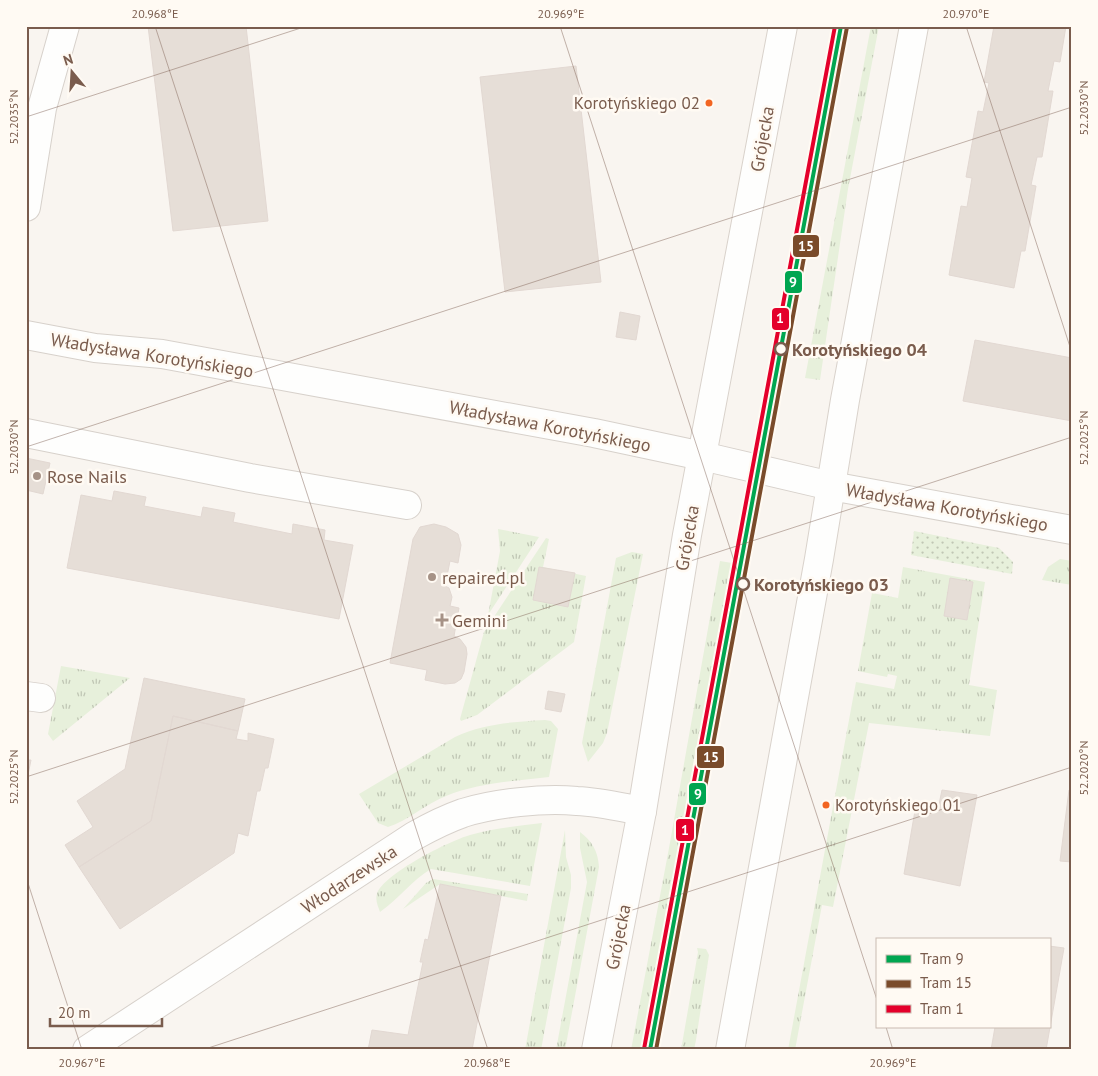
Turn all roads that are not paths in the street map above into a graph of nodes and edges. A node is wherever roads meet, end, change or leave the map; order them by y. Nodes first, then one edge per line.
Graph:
1 (65, 26) edge
2 (783, 26) edge
3 (914, 26) edge
4 (26, 207) edge
5 (26, 335) edge
6 (26, 433) edge
7 (702, 456) junction
8 (831, 486) junction
9 (407, 506) dead end
10 (1072, 530) edge
11 (642, 811) junction
12 (87, 1050) edge
13 (596, 1050) edge
14 (730, 1050) edge

1 - 4 street
2 - 7 street, Grójecka
3 - 8 street
5 - 7 street, Władysława Korotyńskiego
6 - 9 street
7 - 8 street, Władysława Korotyńskiego
7 - 11 street, Grójecka
8 - 10 street, Władysława Korotyńskiego
8 - 14 street
11 - 12 street, Włodarzewska
11 - 13 street, Grójecka

